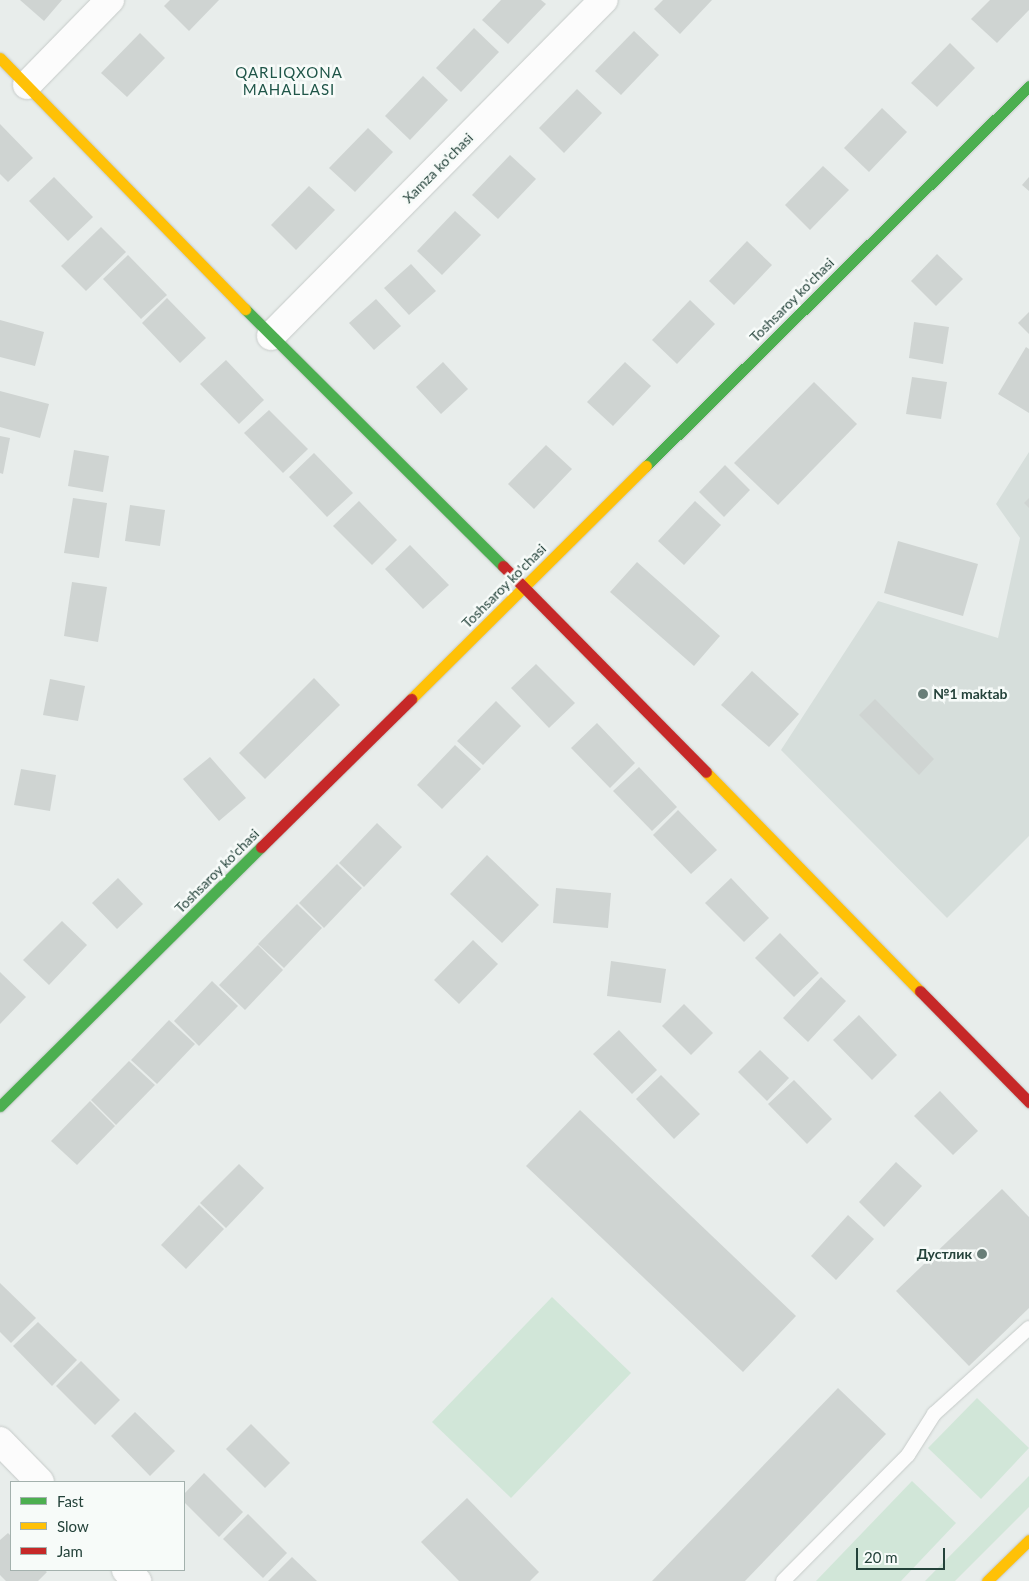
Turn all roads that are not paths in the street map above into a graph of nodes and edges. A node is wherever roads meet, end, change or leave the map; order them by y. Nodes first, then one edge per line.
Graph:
1 (110, 0) edge
2 (604, 0) edge
3 (0, 58) edge
4 (27, 85) junction
5 (1029, 86) edge
6 (272, 336) junction
7 (524, 587) junction
8 (1029, 1102) edge
9 (0, 1106) edge
10 (1029, 1328) edge
11 (0, 1441) edge
12 (39, 1481) edge
13 (1029, 1540) edge
14 (127, 1571) edge
15 (137, 1581) edge
16 (783, 1581) edge
17 (987, 1581) edge

1 - 4 street
2 - 6 street, Xamza ko'chasi
3 - 4 street
4 - 6 street
5 - 7 street, Toshsaroy ko'chasi
6 - 7 street
7 - 8 street
7 - 9 street, Toshsaroy ko'chasi
10 - 16 lane
11 - 12 street
13 - 17 street
14 - 15 street

